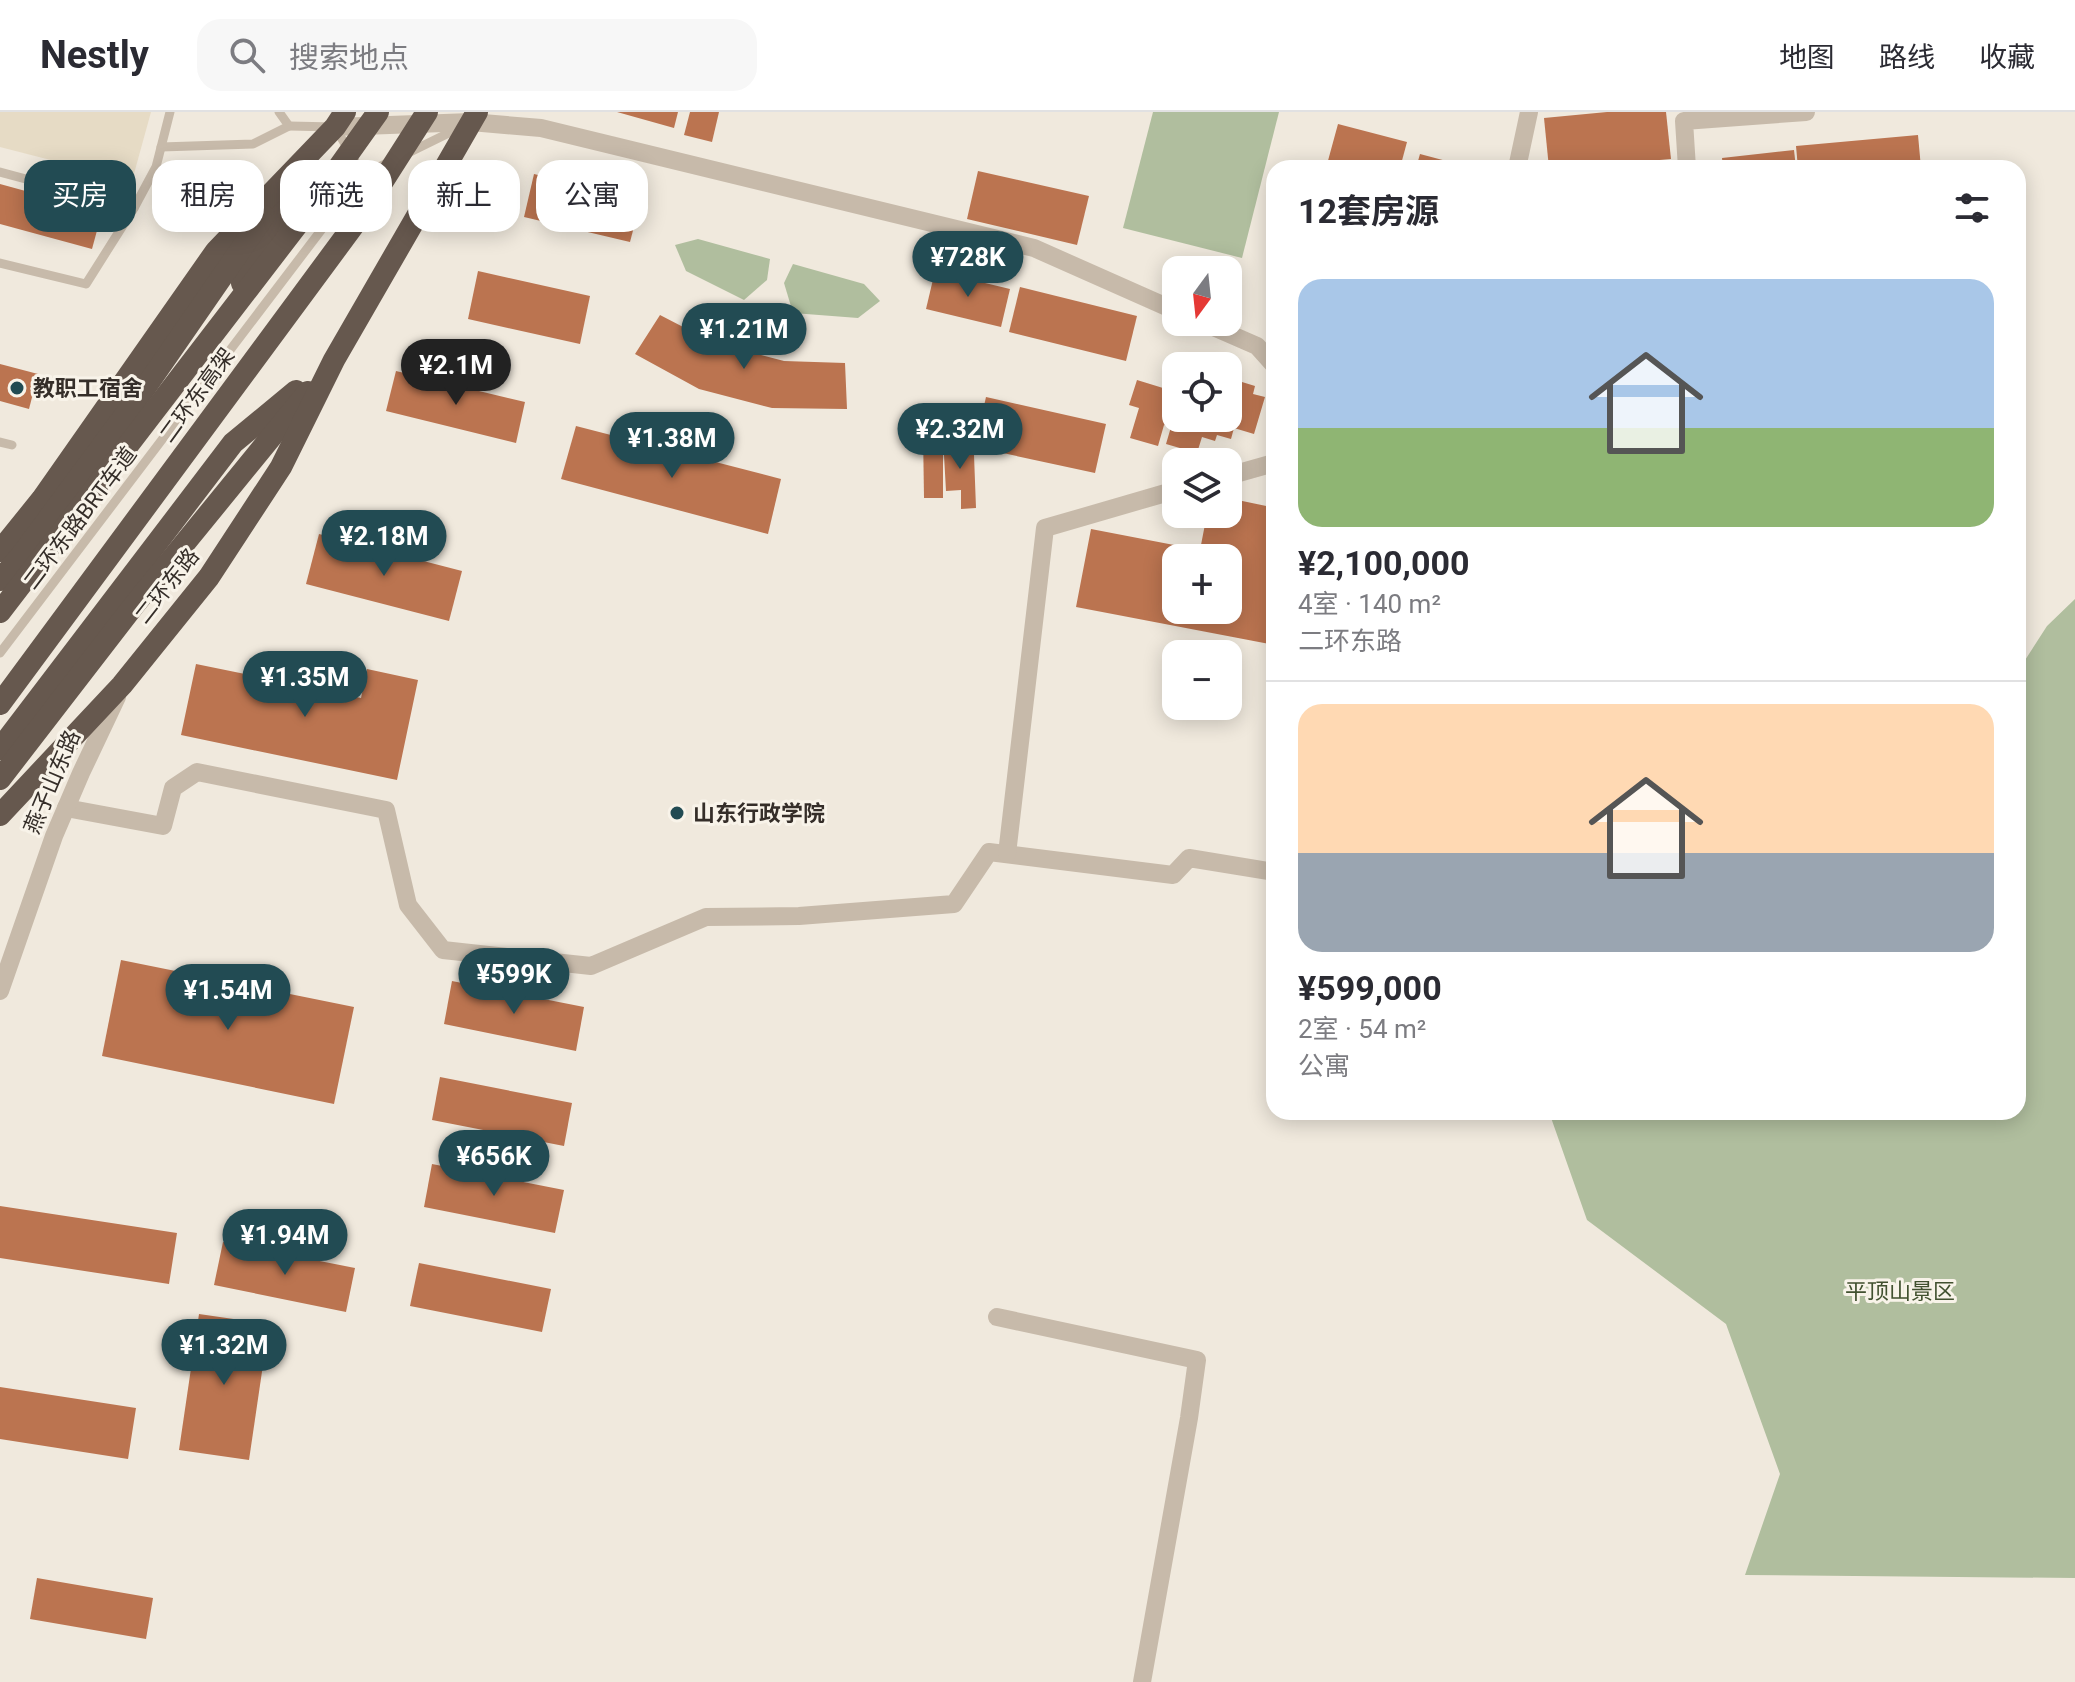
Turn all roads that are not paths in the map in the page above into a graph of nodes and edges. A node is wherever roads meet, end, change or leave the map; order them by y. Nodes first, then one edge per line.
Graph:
1 (170, 112) edge
2 (279, 112) edge
3 (378, 112) edge
4 (427, 112) edge
5 (1529, 112) edge
6 (1806, 112) edge
7 (474, 117) edge
8 (340, 119) edge
9 (289, 126) junction
10 (161, 147) junction
11 (306, 157) junction
12 (357, 160) edge
13 (392, 160) edge
14 (1519, 160) edge
15 (1686, 160) edge
16 (0, 172) edge
17 (24, 178) edge
18 (136, 204) edge
19 (119, 232) edge
20 (320, 232) edge
21 (0, 263) edge
22 (1162, 305) edge
23 (1234, 336) edge
24 (1266, 356) edge
25 (334, 360) junction
26 (0, 442) edge
27 (12, 445) dead end
28 (1266, 465) edge
29 (1242, 472) edge
30 (1162, 494) edge
31 (3, 542) edge
32 (0, 580) edge
33 (0, 614) edge
34 (0, 653) edge
35 (122, 685) junction
36 (0, 704) edge
37 (0, 749) edge
38 (0, 779) edge
39 (66, 808) junction
40 (0, 815) edge
41 (1007, 854) junction
42 (1266, 871) edge
43 (0, 991) edge
44 (997, 1317) dead end
45 (1142, 1682) edge

1 - 10 lane
2 - 9 lane
3 - 33 highway, 二环东高架, bridge
4 - 36 highway, 二环东高架, bridge
5 - 14 street
6 - 15 street
7 - 8 street
7 - 13 lane, 二环东路BRT车道
7 - 22 street
7 - 25 highway, 二环东路
8 - 9 lane
8 - 11 highway
8 - 12 lane
9 - 10 lane
10 - 18 lane
11 - 31 highway
11 - 32 highway
11 - 33 highway
16 - 17 lane
19 - 21 lane
20 - 34 lane, 二环东路BRT车道
23 - 24 street
25 - 35 highway, 二环东路
25 - 37 highway, 二环东路
25 - 38 highway
26 - 27 lane
28 - 29 street
30 - 41 street
35 - 39 street, 燕子山东路
35 - 40 highway, 二环东路
39 - 41 street
39 - 43 street, 燕子山东路
41 - 42 street
44 - 45 street

